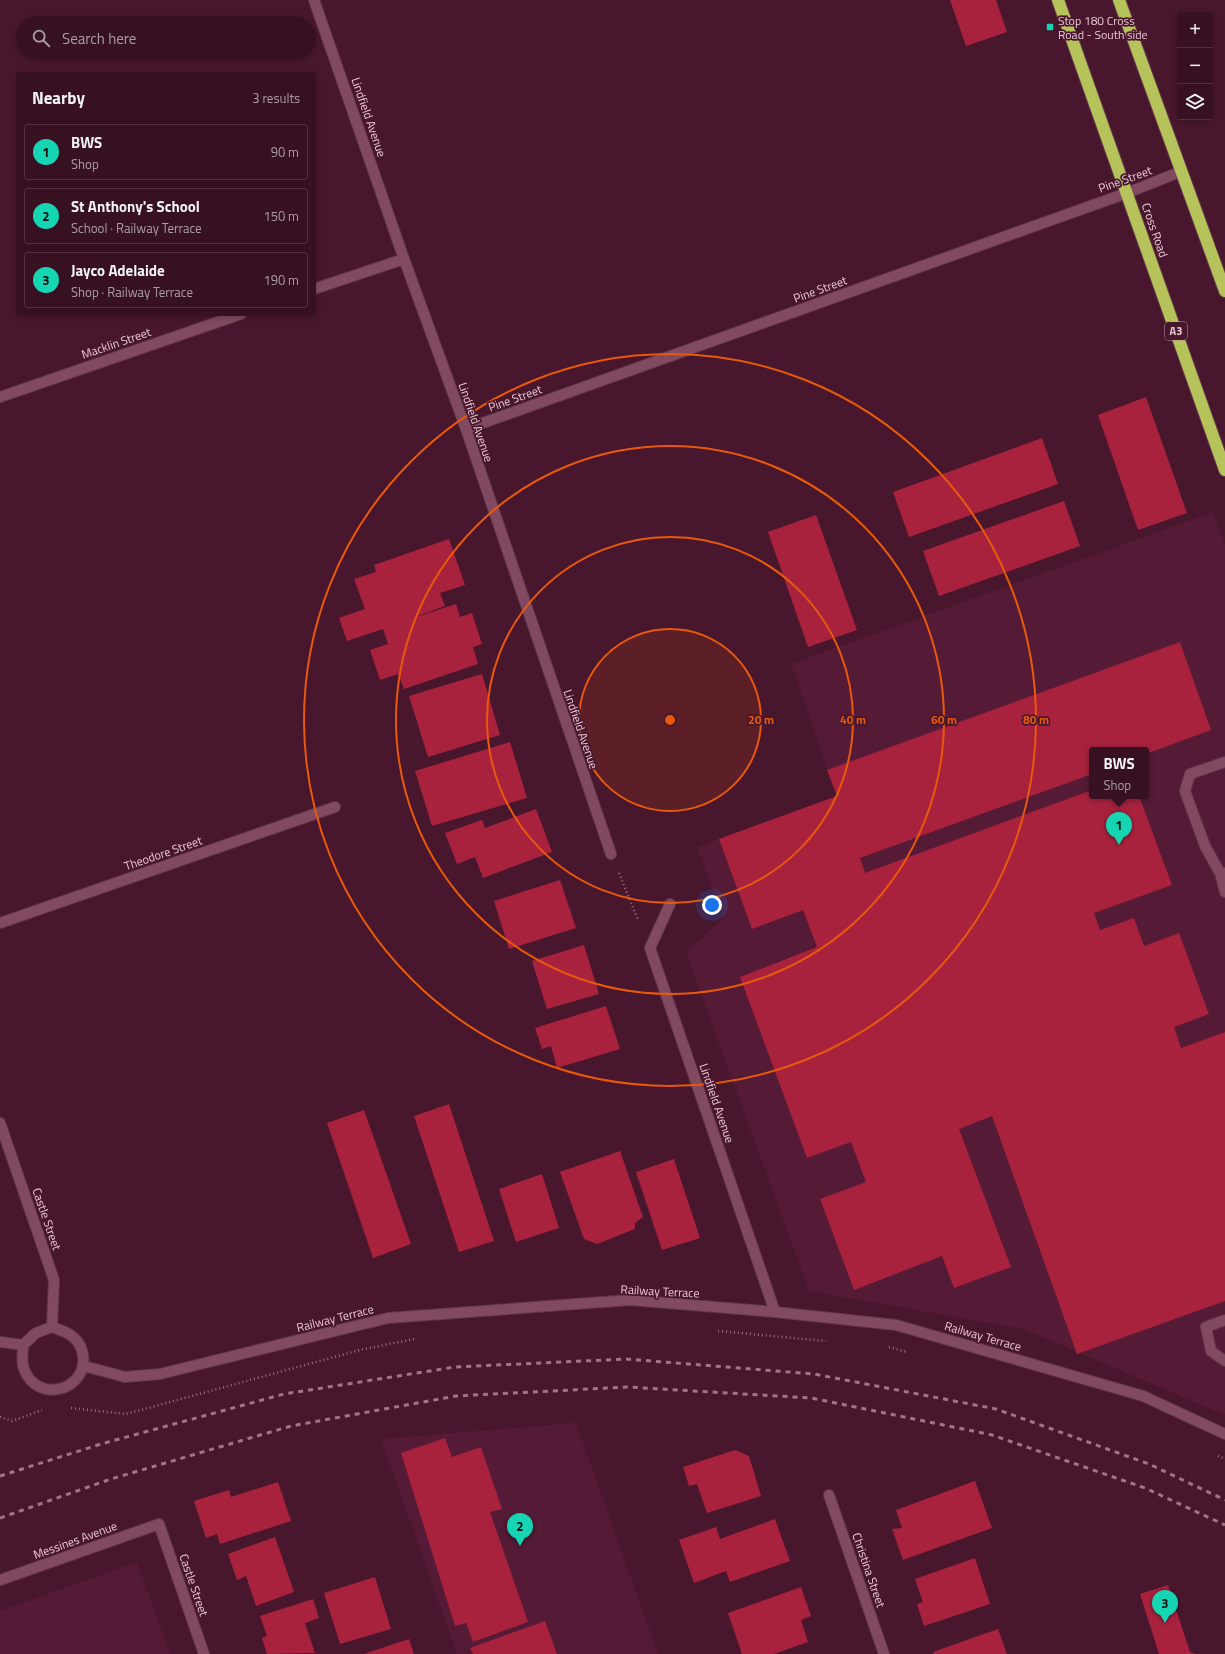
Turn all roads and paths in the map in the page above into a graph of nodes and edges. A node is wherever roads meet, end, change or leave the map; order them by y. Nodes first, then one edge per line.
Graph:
1 (314, 0) edge
2 (1058, 0) edge
3 (1119, 0) edge
4 (1182, 171) junction
5 (1127, 193) junction
6 (404, 259) junction
7 (316, 288) edge
8 (1225, 291) edge
9 (235, 316) edge
10 (0, 396) edge
11 (466, 429) junction
12 (1225, 470) edge
13 (1225, 762) edge
14 (335, 807) dead end
15 (611, 854) joint
16 (1222, 873) edge
17 (1225, 892) edge
18 (670, 904) dead end
19 (0, 923) edge
20 (650, 948) junction
21 (0, 1123) edge
22 (776, 1312) junction
23 (1225, 1320) edge
24 (52, 1327) junction
25 (716, 1330) dead end
26 (421, 1338) dead end
27 (830, 1341) dead end
28 (0, 1342) edge
29 (23, 1345) junction
30 (886, 1346) dead end
31 (908, 1353) dead end
32 (1225, 1361) edge
33 (84, 1366) junction
34 (48, 1407) dead end
35 (64, 1408) dead end
36 (0, 1417) edge
37 (1225, 1434) edge
38 (1211, 1452) dead end
39 (1225, 1459) edge
40 (829, 1495) dead end
41 (159, 1524) joint
42 (0, 1580) edge
43 (204, 1654) edge
44 (884, 1654) edge

1 - 6 street, Lindfield Avenue
2 - 5 highway, Cross Road / A3
3 - 4 highway
4 - 5 street, Pine Street
4 - 8 highway
5 - 11 street, Pine Street
5 - 12 highway, Cross Road / A3
6 - 7 street
6 - 11 street, Lindfield Avenue
9 - 10 street, Macklin Street
11 - 15 street, Lindfield Avenue
13 - 16 street
14 - 19 street, Theodore Street
15 - 20 path
16 - 17 street
18 - 20 street
20 - 22 street, Lindfield Avenue
21 - 24 street, Castle Street
22 - 33 street, Railway Terrace
22 - 37 street, Railway Terrace
23 - 32 street
24 - 29 street
24 - 33 street
25 - 27 path
26 - 35 path
28 - 29 street
29 - 33 street
30 - 31 path
34 - 36 path
38 - 39 path
40 - 44 street, Christina Street
41 - 42 street, Messines Avenue
41 - 43 street, Castle Street

